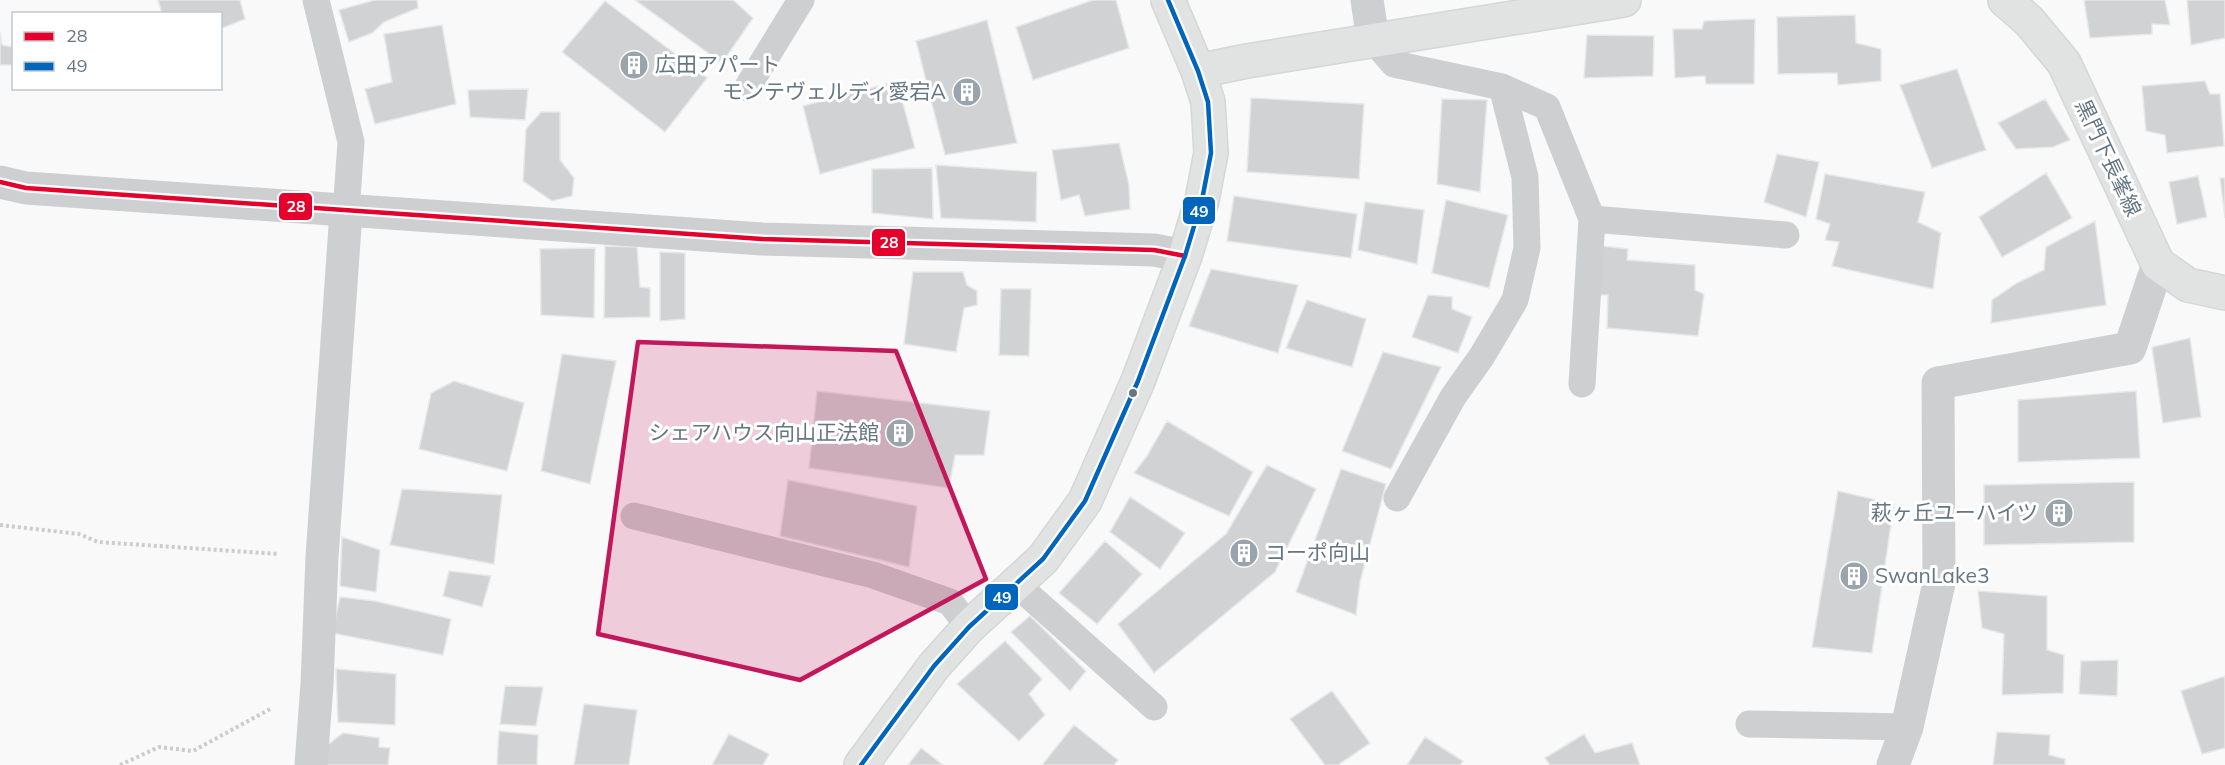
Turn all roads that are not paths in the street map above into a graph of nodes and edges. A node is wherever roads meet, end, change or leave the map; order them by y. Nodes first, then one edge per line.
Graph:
1 (316, 0) edge
2 (801, 0) edge
3 (1168, 0) edge
4 (1367, 0) edge
5 (1624, 0) edge
6 (2005, 0) edge
7 (1373, 40) junction
8 (1198, 71) junction
9 (1502, 87) junction
10 (747, 88) dead end
11 (0, 182) edge
12 (346, 212) junction
13 (1592, 219) junction
14 (1786, 236) dead end
15 (1185, 256) junction
16 (2158, 264) junction
17 (2225, 293) edge
18 (1582, 384) dead end
19 (1397, 498) dead end
20 (634, 516) dead end
21 (1016, 584) junction
22 (969, 627) junction
23 (1154, 707) dead end
24 (1749, 724) dead end
25 (1907, 727) junction
26 (311, 765) edge
27 (861, 765) edge
28 (1893, 765) edge

1 - 12 lane
2 - 10 lane
3 - 8 street
4 - 7 street
5 - 7 street
6 - 16 street, 黒門下長峯線
7 - 8 street
7 - 9 lane
8 - 15 street
9 - 13 lane
9 - 19 lane
11 - 12 street
12 - 15 street
12 - 26 street
13 - 14 lane
13 - 18 lane
15 - 21 street
16 - 17 street, 黒門下長峯線
16 - 25 street
20 - 22 lane
21 - 22 street
21 - 23 lane
22 - 27 street
24 - 25 lane
25 - 28 street

